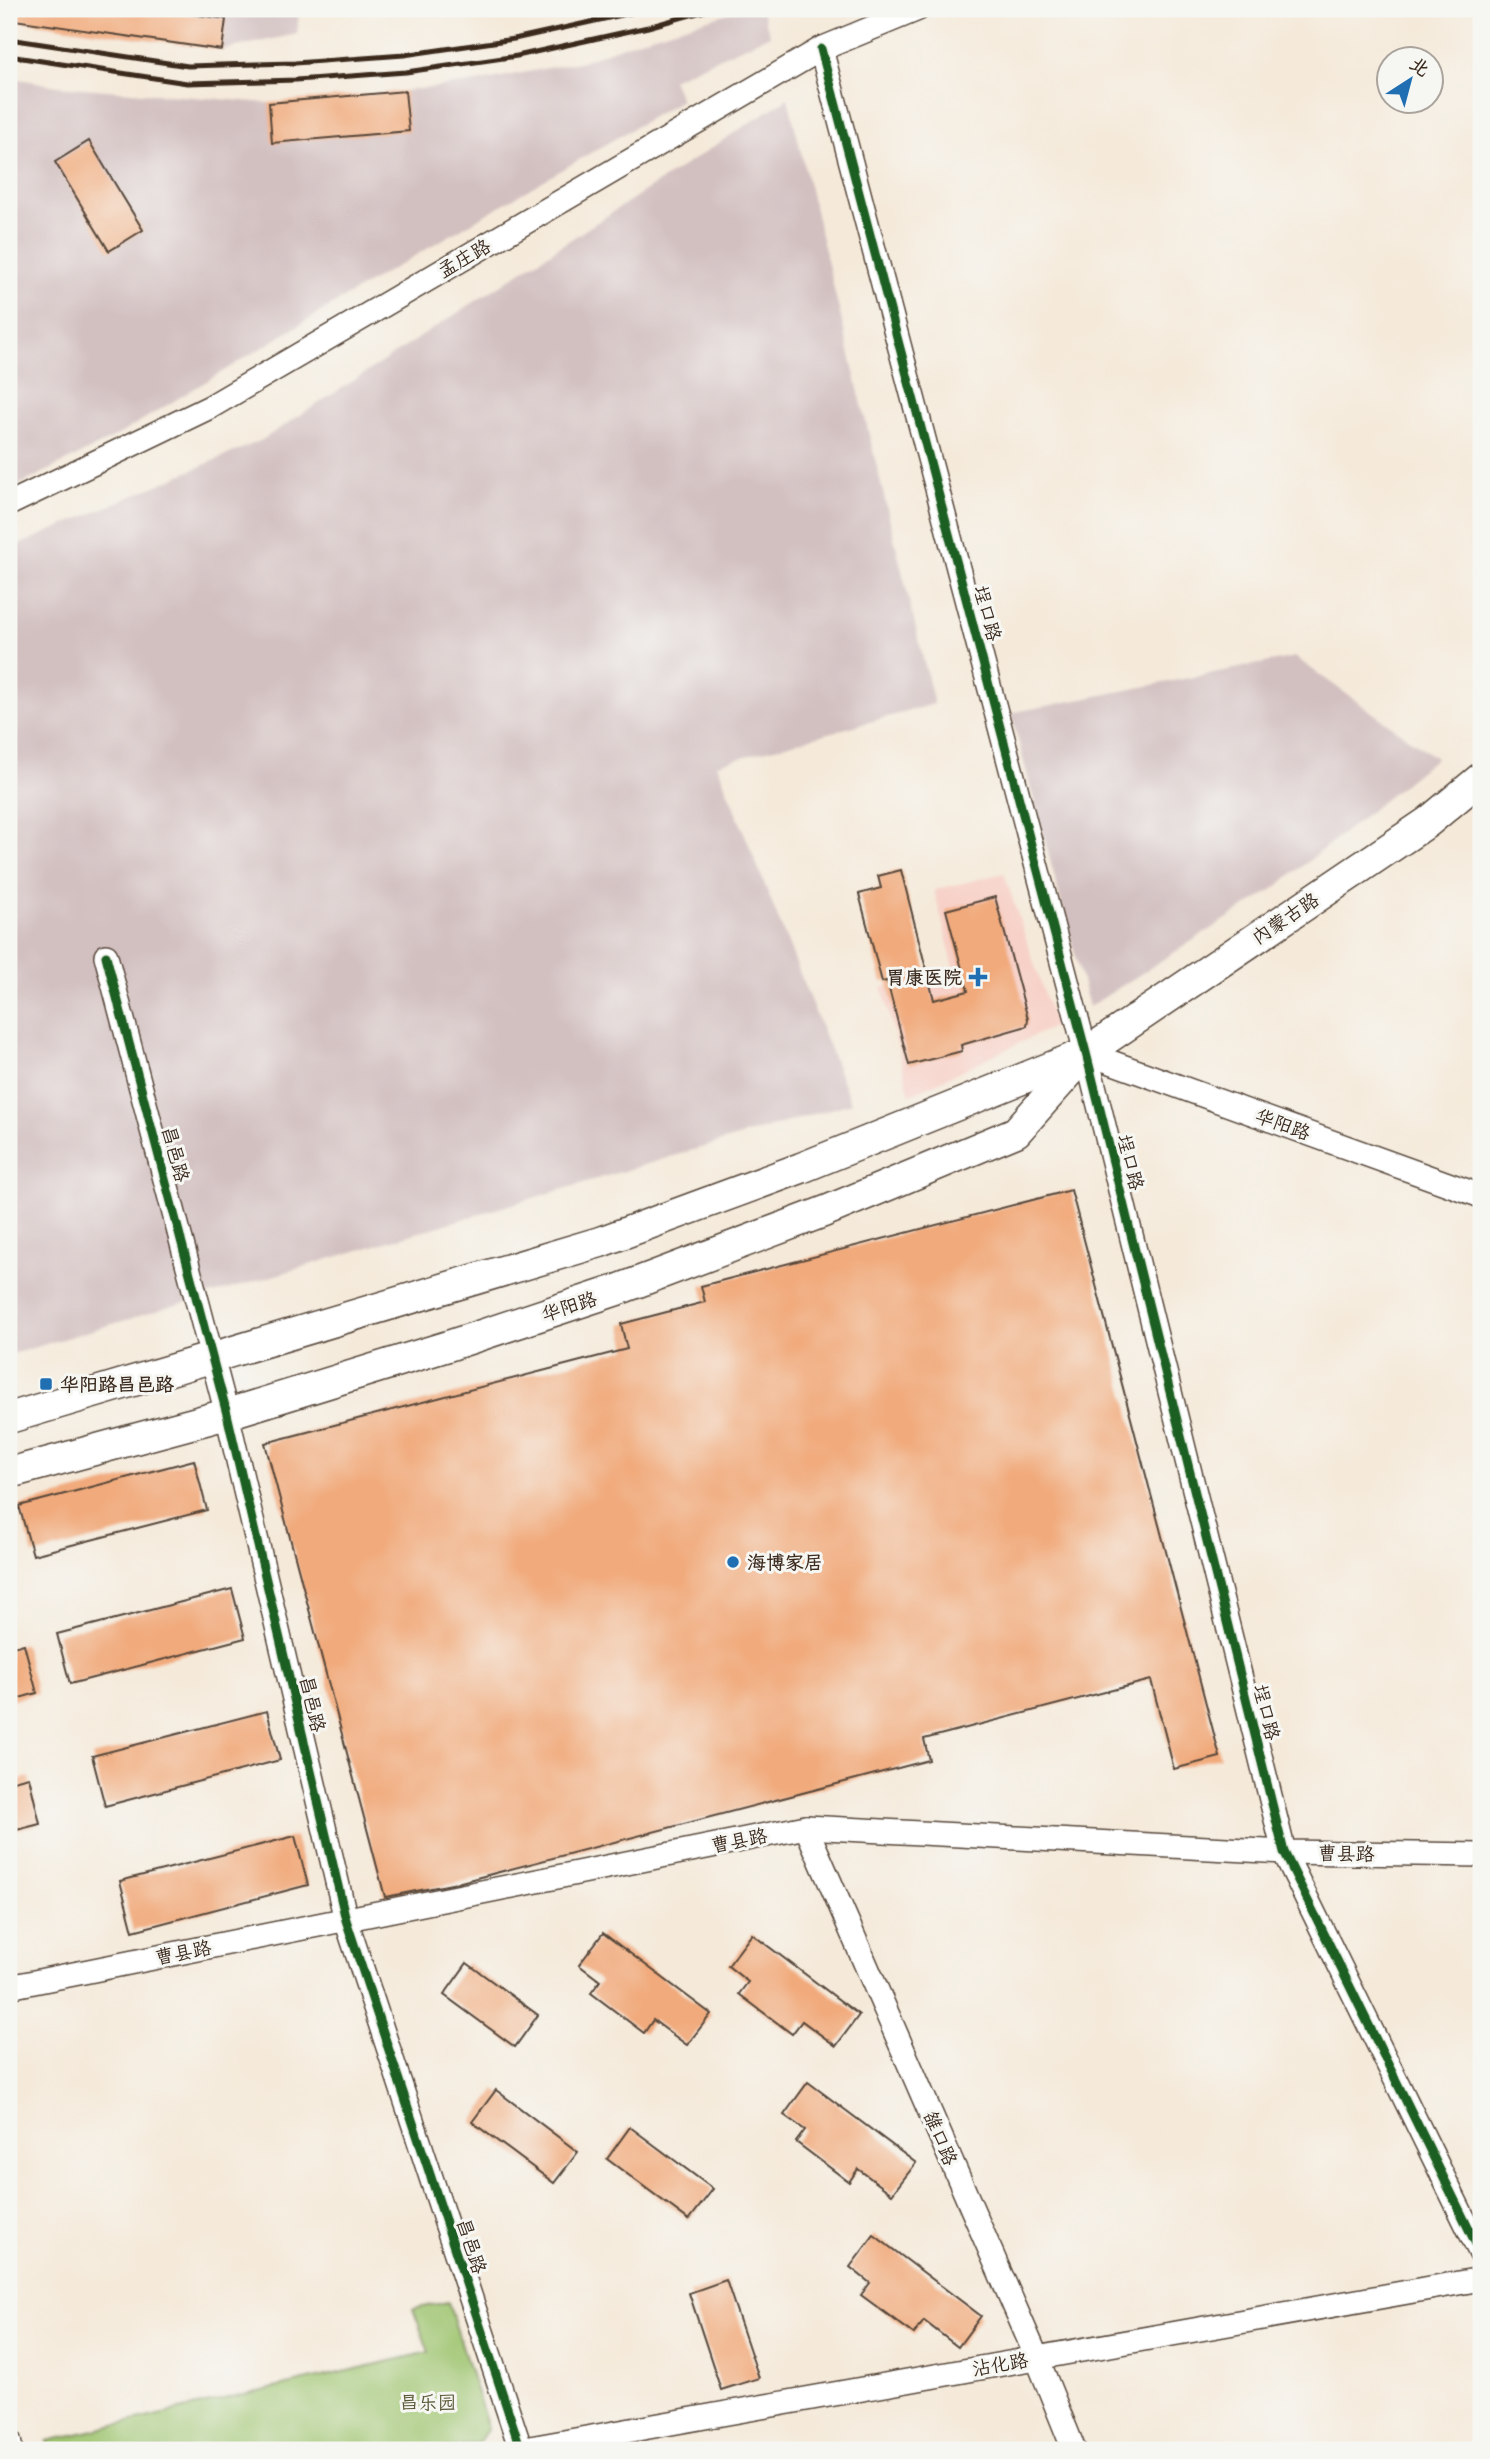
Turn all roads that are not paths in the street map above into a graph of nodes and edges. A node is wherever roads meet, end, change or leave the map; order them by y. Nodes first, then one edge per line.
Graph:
1 (918, 9) edge
2 (821, 49) junction
3 (9, 504) edge
4 (1481, 778) edge
5 (107, 956) dead end
6 (1086, 1053) junction
7 (1481, 1196) edge
8 (212, 1359) junction
9 (227, 1414) junction
10 (9, 1418) edge
11 (9, 1473) edge
12 (806, 1827) junction
13 (1284, 1852) junction
14 (1481, 1855) edge
15 (346, 1920) junction
16 (9, 1987) edge
17 (1481, 2254) edge
18 (1481, 2279) edge
19 (1037, 2358) junction
20 (9, 2440) edge
21 (11, 2450) edge
22 (520, 2450) edge
23 (1074, 2450) edge

1 - 2 street, 孟庄路
2 - 3 street, 孟庄路
2 - 6 street, 埕口路
4 - 6 main road, 内蒙古路
5 - 8 street, 昌邑路
6 - 7 street, 华阳路
6 - 8 main road
6 - 9 main road, 华阳路
6 - 13 street, 埕口路
8 - 9 street, 昌邑路
8 - 10 main road
9 - 11 main road, 华阳路
9 - 15 street, 昌邑路
12 - 13 street, 曹县路
12 - 15 street, 曹县路
12 - 19 street, 雒口路
13 - 14 street, 曹县路
13 - 17 street, 埕口路
15 - 16 street, 曹县路
15 - 22 street, 昌邑路
18 - 19 street, 沾化路
19 - 22 street, 沾化路
19 - 23 street, 雒口路
20 - 21 street

